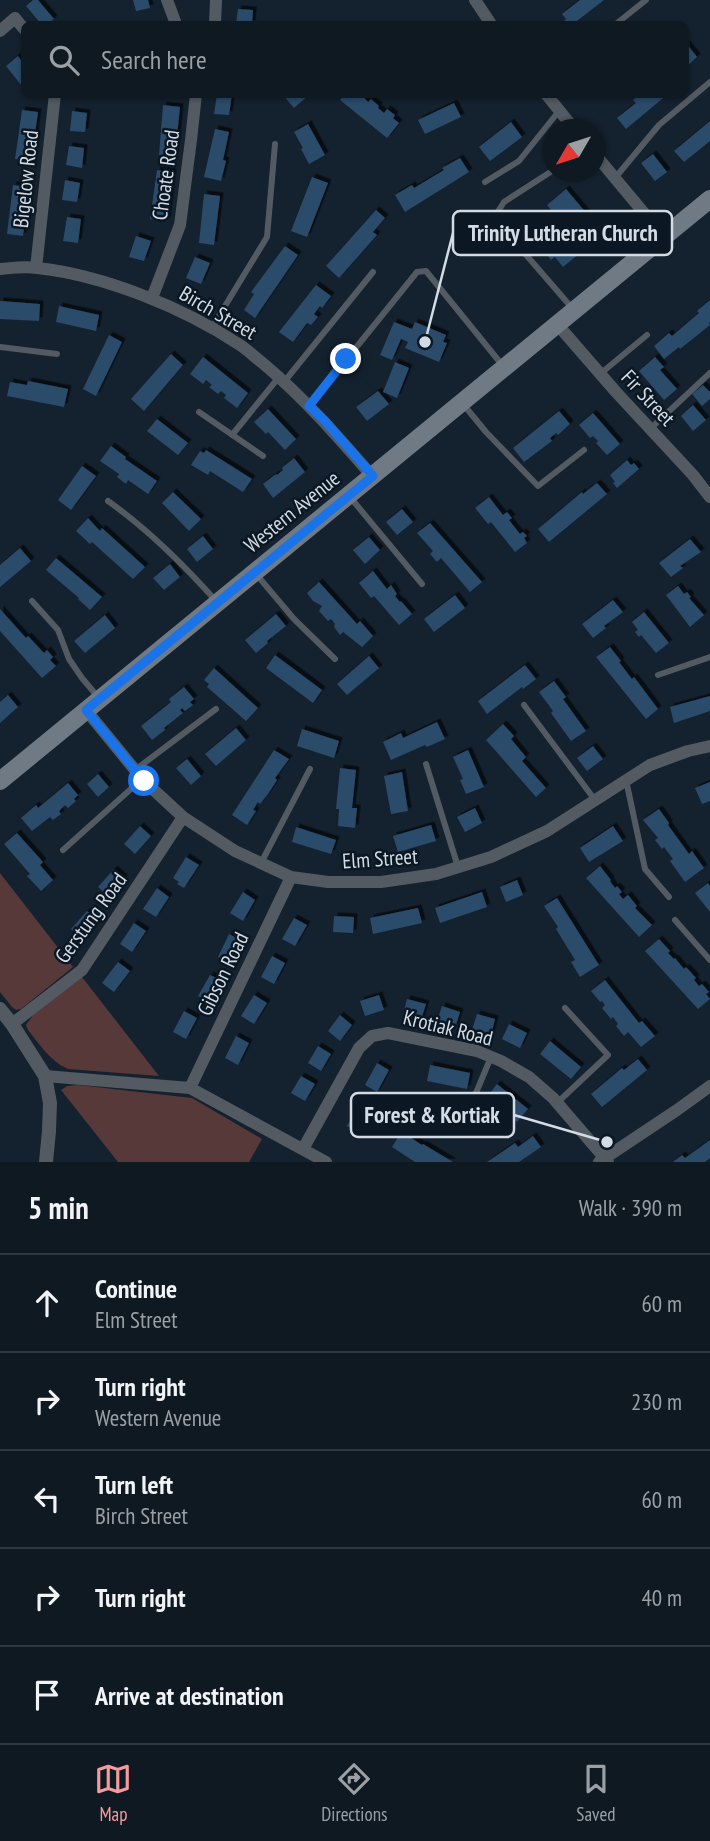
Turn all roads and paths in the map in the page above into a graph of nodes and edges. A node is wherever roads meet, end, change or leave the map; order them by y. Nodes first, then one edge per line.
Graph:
1 (167, 0) edge
2 (216, 0) edge
3 (475, 0) edge
4 (646, 0) edge
5 (175, 21) edge
6 (215, 21) edge
7 (489, 21) edge
8 (620, 21) edge
9 (21, 25) edge
10 (0, 31) edge
11 (710, 82) edge
12 (55, 98) edge
13 (195, 98) edge
14 (549, 98) edge
15 (559, 110) junction
16 (566, 119) edge
17 (275, 144) dead end
18 (605, 166) edge
19 (542, 177) edge
20 (615, 178) junction
21 (485, 182) dead end
22 (710, 199) edge
23 (664, 237) junction
24 (0, 268) edge
25 (36, 268) junction
26 (373, 271) dead end
27 (152, 298) junction
28 (573, 311) junction
29 (557, 324) junction
30 (211, 328) junction
31 (647, 335) dead end
32 (0, 347) edge
33 (57, 354) dead end
34 (504, 368) junction
35 (600, 373) junction
36 (710, 373) edge
37 (282, 380) junction
38 (462, 402) junction
39 (309, 406) junction
40 (199, 412) dead end
41 (650, 429) junction
42 (232, 435) junction
43 (584, 450) dead end
44 (263, 456) dead end
45 (373, 476) junction
46 (349, 496) junction
47 (710, 497) edge
48 (108, 501) dead end
49 (255, 572) junction
50 (422, 584) dead end
51 (32, 601) dead end
52 (218, 603) junction
53 (710, 657) edge
54 (335, 659) dead end
55 (658, 675) dead end
56 (93, 704) junction
57 (524, 705) dead end
58 (216, 709) dead end
59 (710, 746) edge
60 (426, 764) dead end
61 (310, 769) dead end
62 (138, 775) junction
63 (626, 780) junction
64 (0, 781) edge
65 (595, 800) junction
66 (183, 817) junction
67 (63, 850) dead end
68 (261, 863) junction
69 (458, 867) junction
70 (290, 877) junction
71 (669, 897) dead end
72 (675, 920) dead end
73 (710, 960) edge
74 (565, 1008) dead end
75 (0, 1009) edge
76 (12, 1024) junction
77 (491, 1057) junction
78 (45, 1076) junction
79 (710, 1086) edge
80 (190, 1088) junction
81 (557, 1103) junction
82 (430, 1108) dead end
83 (303, 1149) junction
84 (604, 1161) edge
85 (46, 1162) edge
86 (326, 1162) edge

1 - 5 street
2 - 6 street
3 - 7 street
4 - 8 lane
9 - 10 street
11 - 20 lane
12 - 25 street, Bigelow Road
13 - 27 street, Choate Road
14 - 15 street
15 - 16 street
15 - 21 lane
17 - 30 lane
18 - 20 street
19 - 28 lane
20 - 23 street
22 - 23 main road, Western Avenue
23 - 28 main road, Western Avenue
24 - 25 street, Birch Street
25 - 27 street, Birch Street
26 - 37 lane
27 - 30 street, Birch Street
28 - 29 main road, Western Avenue
29 - 34 main road, Western Avenue
29 - 35 street, Fir Street
30 - 37 street, Birch Street
31 - 35 lane
32 - 33 lane
34 - 38 main road, Western Avenue
34 - 39 lane
35 - 41 street, Fir Street
36 - 41 lane
37 - 39 street, Birch Street
37 - 42 lane
38 - 43 lane
38 - 45 main road, Western Avenue
39 - 45 street, Birch Street
40 - 42 lane
41 - 47 street, Fir Street
42 - 44 lane
45 - 46 main road, Western Avenue
46 - 49 main road, Western Avenue
46 - 50 lane
48 - 52 lane
49 - 52 main road, Western Avenue
49 - 54 lane
51 - 56 lane
52 - 56 main road, Western Avenue
53 - 55 lane
56 - 62 street, Elm Street
56 - 64 main road, Western Avenue
57 - 65 lane
58 - 62 lane
59 - 63 street, Elm Street
60 - 69 lane
61 - 68 lane
62 - 66 street, Elm Street
62 - 67 lane
63 - 65 street, Elm Street
63 - 71 lane
65 - 69 street, Elm Street
66 - 68 street, Elm Street
66 - 76 street, Gerstung Road
68 - 70 street, Elm Street
69 - 70 street, Elm Street
70 - 80 street, Gibson Road
72 - 73 lane
74 - 81 lane
75 - 76 street
76 - 78 street
77 - 81 street, Krotiak Road
77 - 82 lane
77 - 83 street, Krotiak Road
78 - 80 street
78 - 85 street
79 - 84 street
80 - 83 street
81 - 84 street, Krotiak Road
83 - 86 street

